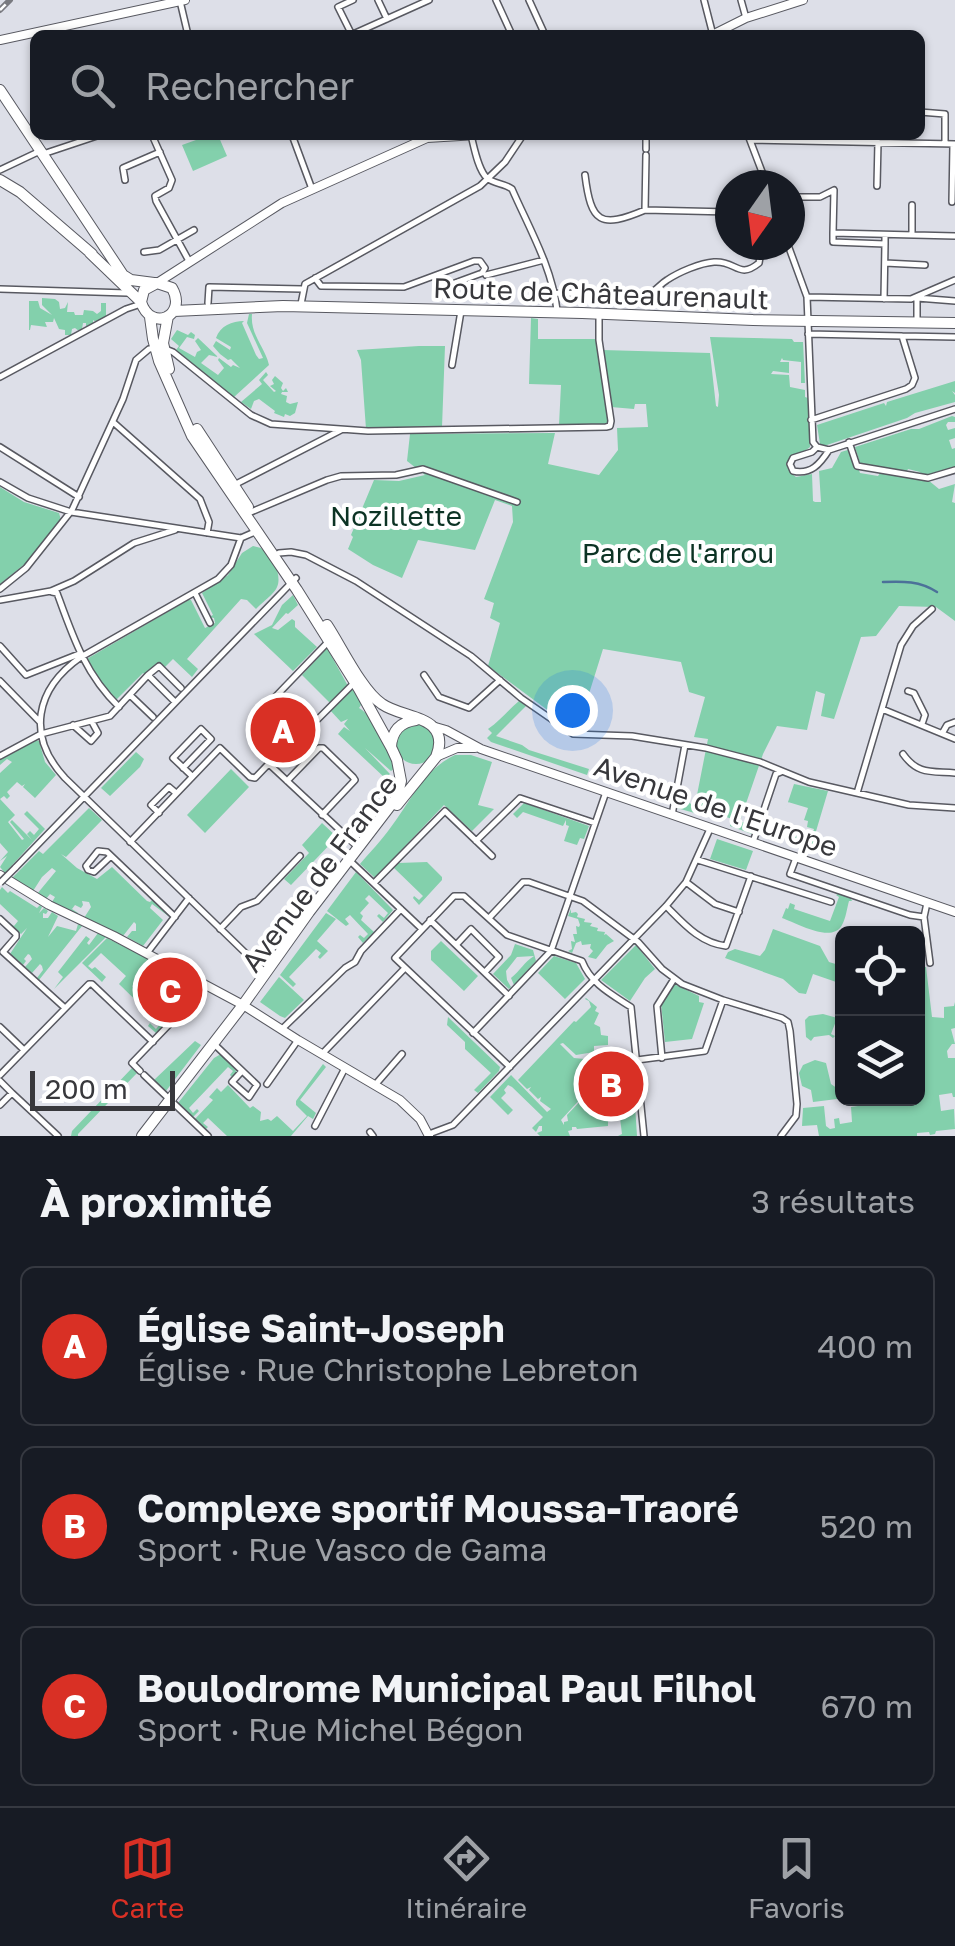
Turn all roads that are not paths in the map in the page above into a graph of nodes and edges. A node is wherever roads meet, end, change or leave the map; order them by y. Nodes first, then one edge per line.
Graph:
1 (353, 0) edge
2 (378, 0) edge
3 (496, 0) edge
4 (529, 0) edge
5 (704, 0) edge
6 (742, 0) edge
7 (803, 0) edge
8 (183, 1) edge
9 (425, 1) edge
10 (746, 18) junction
11 (387, 19) junction
12 (41, 30) edge
13 (187, 30) edge
14 (350, 30) edge
15 (367, 30) edge
16 (510, 30) edge
17 (543, 30) edge
18 (712, 30) edge
19 (723, 30) edge
20 (30, 33) edge
21 (0, 40) edge
22 (0, 90) edge
23 (925, 112) edge
24 (30, 134) edge
25 (34, 140) edge
26 (83, 140) edge
27 (154, 140) edge
28 (294, 140) edge
29 (416, 140) edge
30 (475, 140) edge
31 (520, 140) edge
32 (646, 140) edge
33 (750, 140) edge
34 (842, 140) edge
35 (878, 142) junction
36 (951, 144) edge
37 (42, 152) junction
38 (160, 152) junction
39 (0, 170) edge
40 (761, 170) edge
41 (585, 175) dead end
42 (0, 180) edge
43 (125, 180) dead end
44 (489, 180) junction
45 (877, 186) dead end
46 (312, 190) junction
47 (805, 197) edge
48 (952, 202) dead end
49 (912, 205) dead end
50 (645, 210) junction
51 (715, 212) edge
52 (194, 230) dead end
53 (833, 233) junction
54 (885, 234) junction
55 (912, 235) junction
56 (955, 236) edge
57 (178, 240) junction
58 (885, 244) junction
59 (144, 252) dead end
60 (90, 253) junction
61 (544, 260) junction
62 (760, 260) edge
63 (793, 260) edge
64 (190, 262) junction
65 (885, 263) junction
66 (116, 265) junction
67 (924, 265) dead end
68 (179, 268) junction
69 (486, 275) dead end
70 (315, 278) junction
71 (955, 280) edge
72 (156, 283) junction
73 (452, 284) dead end
74 (304, 287) junction
75 (0, 289) edge
76 (126, 289) junction
77 (174, 293) junction
78 (555, 293) junction
79 (807, 297) junction
80 (917, 298) junction
81 (884, 299) junction
82 (955, 301) edge
83 (141, 303) junction
84 (208, 303) junction
85 (246, 306) junction
86 (300, 307) junction
87 (461, 311) junction
88 (558, 312) junction
89 (171, 313) junction
90 (598, 314) junction
91 (150, 316) junction
92 (807, 320) junction
93 (917, 322) junction
94 (955, 322) edge
95 (807, 334) junction
96 (902, 336) junction
97 (955, 337) edge
98 (159, 348) junction
99 (452, 365) dead end
100 (0, 377) edge
101 (955, 409) edge
102 (812, 420) junction
103 (112, 422) junction
104 (340, 430) junction
105 (849, 442) junction
106 (0, 446) edge
107 (816, 447) junction
108 (829, 450) junction
109 (955, 470) edge
110 (0, 482) edge
111 (234, 485) junction
112 (78, 497) junction
113 (517, 502) dead end
114 (71, 512) junction
115 (250, 512) junction
116 (178, 529) junction
117 (258, 530) junction
118 (207, 533) junction
119 (240, 538) junction
120 (273, 548) junction
121 (294, 580) junction
122 (0, 589) edge
123 (51, 591) junction
124 (195, 592) junction
125 (0, 600) edge
126 (932, 609) dead end
127 (210, 624) dead end
128 (329, 641) junction
129 (0, 646) edge
130 (80, 656) junction
131 (148, 675) junction
132 (424, 675) dead end
133 (0, 680) edge
134 (500, 680) junction
135 (354, 682) junction
136 (181, 688) dead end
137 (908, 691) dead end
138 (130, 695) junction
139 (175, 702) junction
140 (119, 707) junction
141 (882, 709) junction
142 (153, 716) dead end
143 (92, 720) junction
144 (416, 720) junction
145 (40, 722) junction
146 (955, 722) edge
147 (74, 724) junction
148 (922, 724) junction
149 (432, 726) junction
150 (943, 733) junction
151 (41, 734) junction
152 (955, 739) edge
153 (685, 745) junction
154 (391, 747) junction
155 (481, 749) junction
156 (280, 752) junction
157 (903, 754) dead end
158 (0, 756) edge
159 (397, 760) junction
160 (432, 761) junction
161 (269, 764) junction
162 (183, 768) junction
163 (781, 772) junction
164 (955, 773) edge
165 (192, 776) junction
166 (287, 782) junction
167 (606, 792) junction
168 (857, 792) junction
169 (176, 793) junction
170 (84, 796) junction
171 (955, 808) edge
172 (159, 813) junction
173 (322, 815) junction
174 (672, 815) junction
175 (595, 823) junction
176 (710, 828) junction
177 (476, 841) junction
178 (130, 842) junction
179 (752, 843) junction
180 (360, 848) junction
181 (111, 856) junction
182 (300, 856) dead end
183 (492, 856) dead end
184 (796, 858) junction
185 (698, 860) junction
186 (350, 861) junction
187 (0, 875) edge
188 (751, 876) junction
189 (686, 882) junction
190 (374, 883) junction
191 (0, 884) edge
192 (570, 896) junction
193 (190, 898) junction
194 (831, 902) dead end
195 (931, 904) junction
196 (666, 906) junction
197 (401, 909) junction
198 (955, 910) edge
199 (739, 912) junction
200 (175, 917) junction
201 (924, 917) junction
202 (489, 918) junction
203 (0, 919) edge
204 (430, 920) junction
205 (220, 929) junction
206 (422, 929) junction
207 (634, 938) junction
208 (456, 945) junction
209 (551, 951) junction
210 (1, 953) edge
211 (147, 953) junction
212 (930, 963) dead end
213 (405, 968) junction
214 (266, 972) junction
215 (485, 972) junction
216 (674, 979) junction
217 (199, 981) junction
218 (594, 981) junction
219 (509, 996) junction
220 (723, 1000) junction
221 (243, 1005) junction
222 (65, 1008) junction
223 (0, 1027) edge
224 (282, 1030) junction
225 (473, 1033) junction
226 (298, 1040) junction
227 (153, 1042) junction
228 (214, 1044) junction
229 (24, 1050) junction
230 (322, 1054) junction
231 (402, 1054) dead end
232 (662, 1058) junction
233 (636, 1060) junction
234 (510, 1067) junction
235 (344, 1068) junction
236 (242, 1071) junction
237 (0, 1078) edge
238 (267, 1084) dead end
239 (375, 1085) junction
240 (12, 1092) junction
241 (169, 1099) junction
242 (0, 1106) edge
243 (315, 1126) dead end
244 (204, 1134) edge
245 (429, 1135) edge
246 (58, 1136) edge
247 (142, 1136) edge
248 (644, 1136) edge
249 (781, 1136) edge

1 - 14 street
2 - 11 street
3 - 16 street
4 - 17 street
5 - 18 street
6 - 10 street
7 - 10 street
8 - 12 street
8 - 13 street
9 - 11 street
10 - 19 street
11 - 15 street
20 - 21 street
22 - 24 main road
23 - 36 street
25 - 37 main road
26 - 37 street
27 - 38 street
28 - 46 street
29 - 46 street
30 - 44 street
31 - 44 street
32 - 50 street
33 - 40 street
34 - 35 street
35 - 36 street
35 - 45 street
36 - 48 street
37 - 39 street
37 - 66 main road
38 - 43 street
38 - 57 street
41 - 50 street
42 - 60 main road
44 - 61 street
44 - 70 street
46 - 64 street
47 - 53 street
49 - 55 street
50 - 51 street
52 - 57 street
53 - 54 street
53 - 58 street
54 - 55 street
54 - 58 street
55 - 56 street
57 - 59 street
57 - 64 street
58 - 65 street
60 - 66 main road
60 - 76 main road
61 - 69 street
61 - 78 street
62 - 78 street
63 - 79 street
64 - 68 street
65 - 67 street
65 - 81 street
66 - 72 main road
68 - 72 street
68 - 77 street
70 - 73 street
70 - 74 street
71 - 80 street
72 - 77 main road
72 - 83 main road
74 - 84 street
74 - 86 street
75 - 76 street
76 - 83 main road
77 - 84 main road, Route de Châteaurenault
77 - 89 main road
78 - 88 street
79 - 81 street
79 - 92 street
80 - 81 street
80 - 82 street
80 - 93 street
83 - 91 main road
83 - 100 street
84 - 85 main road, Route de Châteaurenault
85 - 86 main road, Route de Châteaurenault
85 - 89 main road, Route de Châteaurenault
86 - 87 main road, Route de Châteaurenault
87 - 88 main road, Route de Châteaurenault
87 - 99 street
88 - 90 main road, Route de Châteaurenault
89 - 91 main road
89 - 98 main road
90 - 92 main road, Route de Châteaurenault
90 - 104 street
91 - 98 main road
92 - 93 main road, Route de Châteaurenault
92 - 95 street
93 - 94 main road, Route de Châteaurenault
95 - 96 street
95 - 102 street
96 - 97 street
96 - 102 street
98 - 103 street
98 - 104 street
98 - 111 main road
98 - 117 main road
101 - 105 street
102 - 107 street
103 - 112 street
103 - 118 street
104 - 111 street
105 - 108 street
105 - 109 street
106 - 112 street
107 - 108 street
107 - 108 street
110 - 114 street
111 - 115 main road
112 - 114 street
113 - 115 street
114 - 116 street
114 - 122 street
115 - 117 main road
116 - 118 street
116 - 123 street
117 - 119 street
117 - 120 main road
118 - 119 street
119 - 124 street
120 - 121 main road
120 - 134 street
121 - 128 main road
121 - 139 street
121 - 144 main road
123 - 125 street
123 - 130 street
124 - 127 street
124 - 130 street
126 - 141 street
128 - 135 main road
128 - 156 street
129 - 130 street
130 - 140 street
130 - 145 street
131 - 136 street
131 - 138 street
131 - 139 street
132 - 134 street
133 - 145 street
134 - 153 street
135 - 154 main road
135 - 156 street
137 - 148 street
138 - 140 street
138 - 142 street
139 - 170 street
140 - 143 street
141 - 148 street
141 - 168 street
143 - 147 street
143 - 147 street
144 - 149 main road
144 - 154 main road
145 - 151 street
146 - 150 street
147 - 151 street
148 - 150 street
149 - 155 street, Avenue de l'Europe
149 - 160 main road
150 - 152 street
151 - 158 street
151 - 170 street
153 - 163 street
153 - 174 street
154 - 159 main road
155 - 160 street, Avenue de l'Europe
155 - 167 street, Avenue de l'Europe
156 - 161 street
157 - 164 street
159 - 160 main road
159 - 180 main road, Avenue de France
160 - 180 main road, Avenue de France
161 - 165 street
161 - 166 street
162 - 162 street
162 - 165 street
163 - 168 street
163 - 179 street
165 - 169 street
166 - 173 street
166 - 173 street
167 - 174 street, Avenue de l'Europe
167 - 175 street
168 - 171 street
169 - 172 street
169 - 172 street
170 - 178 street
170 - 191 street, bridge
172 - 178 street
173 - 180 street
174 - 176 street, Avenue de l'Europe
175 - 177 street
175 - 192 street
176 - 179 street, Avenue de l'Europe
176 - 185 street
177 - 183 street
177 - 190 street
178 - 193 street
179 - 184 street, Avenue de l'Europe
180 - 186 main road, Avenue de France
181 - 181 street
181 - 200 street
182 - 205 street
184 - 195 street, Avenue de l'Europe
184 - 201 street
185 - 188 street
185 - 189 street
186 - 190 street
186 - 214 main road, Avenue de France
186 - 221 main road, Avenue de France
187 - 211 street
188 - 194 street
188 - 199 street
189 - 196 street
189 - 199 street
190 - 197 street
192 - 202 street
192 - 207 street
192 - 209 street
193 - 200 street
193 - 205 street
195 - 198 street, Avenue de l'Europe
195 - 201 street
196 - 199 street
196 - 207 street
197 - 206 street
197 - 224 street
200 - 211 street
201 - 212 street
202 - 204 street
202 - 209 street
203 - 210 street
204 - 206 street
204 - 208 street
205 - 214 street
206 - 213 street
207 - 216 street
207 - 218 street
208 - 215 street
208 - 215 street
209 - 218 street
209 - 219 street
210 - 222 street
211 - 217 street
213 - 225 street
213 - 230 street
214 - 221 main road, Avenue de France
215 - 219 street
216 - 220 street
216 - 232 street
217 - 221 street
217 - 227 street
218 - 233 street
218 - 234 street
219 - 225 street
220 - 232 street
220 - 249 street
221 - 224 street
221 - 228 main road, Avenue de France
222 - 227 street
222 - 229 street
223 - 229 street
224 - 226 street
225 - 234 street
226 - 230 street
226 - 238 street
227 - 241 street
228 - 236 street
228 - 241 main road, Avenue de France
229 - 237 street
230 - 235 street
231 - 239 street
232 - 233 street
233 - 248 street
234 - 245 street
235 - 239 street
235 - 243 street
236 - 236 street
237 - 240 street
239 - 245 street
240 - 242 street
240 - 246 street
241 - 244 street
241 - 247 main road, Avenue de France

